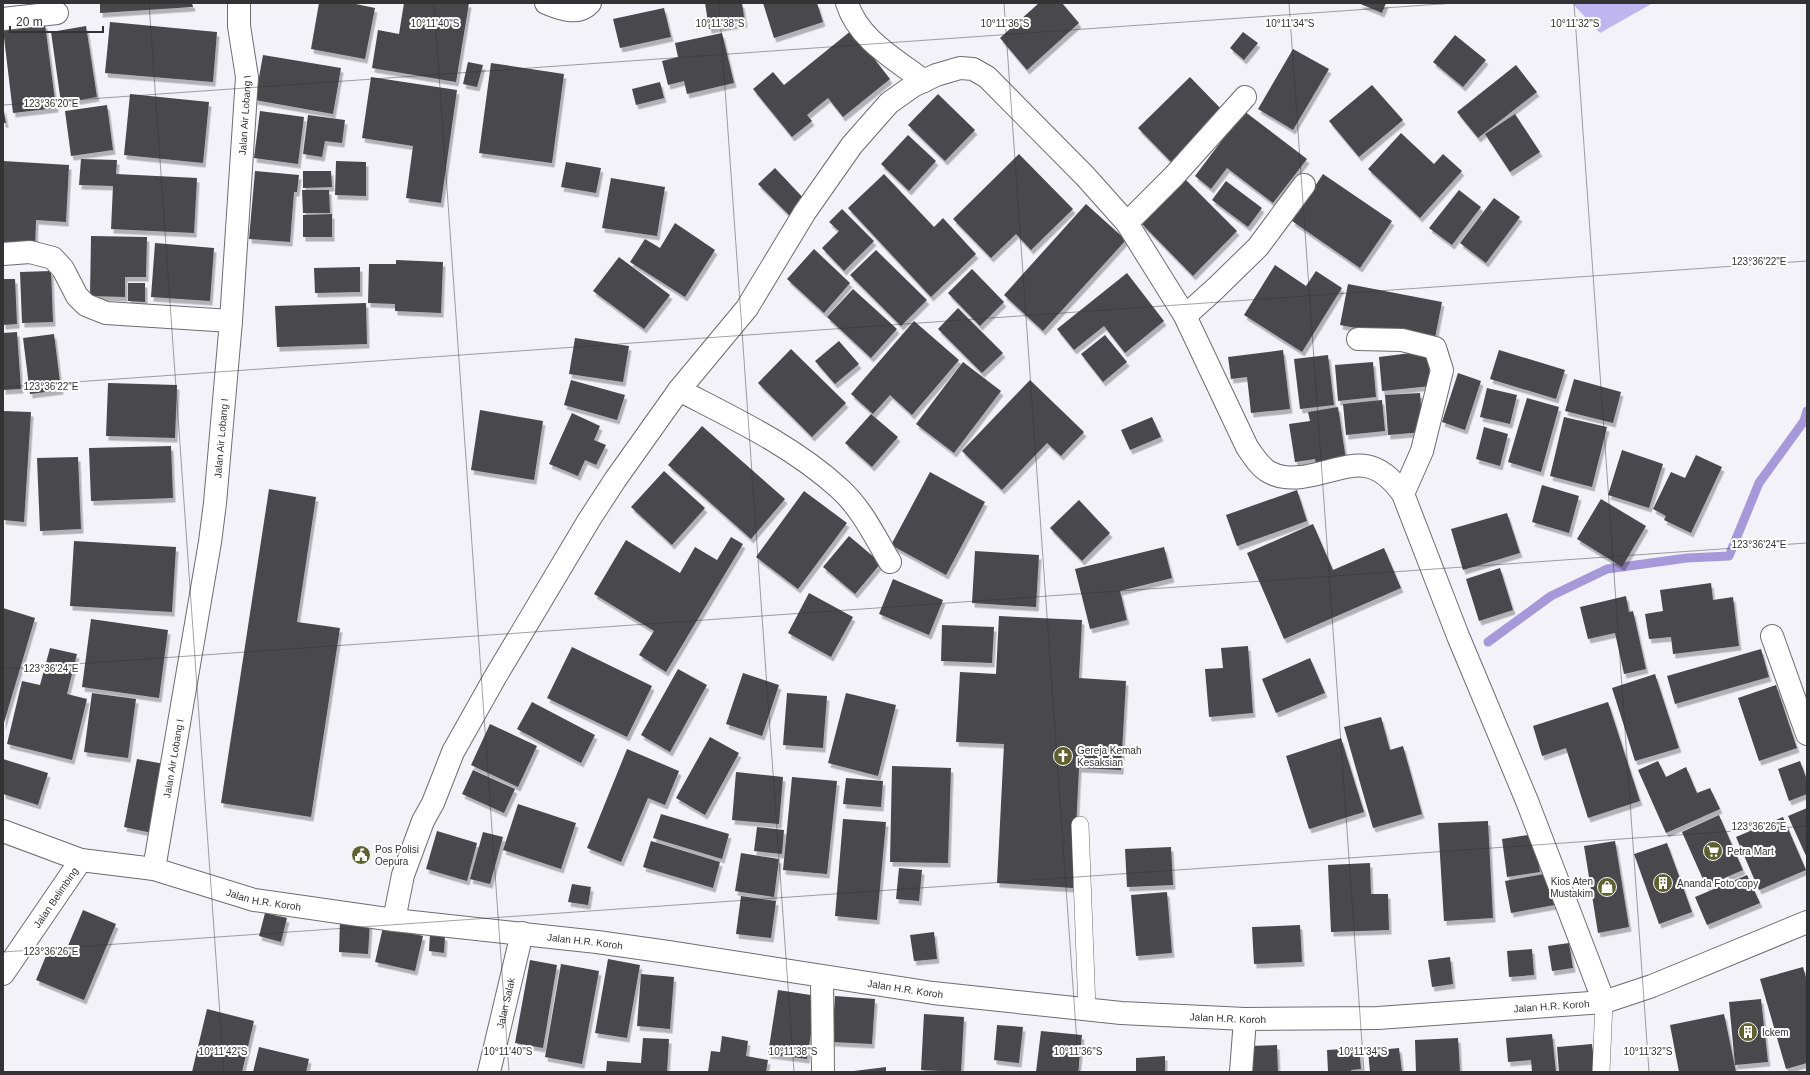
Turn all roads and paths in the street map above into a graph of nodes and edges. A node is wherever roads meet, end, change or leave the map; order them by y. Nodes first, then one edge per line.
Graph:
1 (239, 3) edge
2 (546, 3) edge
3 (590, 3) edge
4 (847, 3) edge
5 (57, 13) dead end
6 (3, 19) edge
7 (924, 81) junction
8 (1245, 97) dead end
9 (1304, 185) dead end
10 (1127, 223) junction
11 (3, 254) edge
12 (1185, 316) junction
13 (230, 321) junction
14 (1358, 339) dead end
15 (679, 390) junction
16 (1402, 494) junction
17 (890, 562) dead end
18 (1772, 636) dead end
19 (1807, 734) edge
20 (1080, 825) dead end
21 (3, 831) edge
22 (82, 860) junction
23 (154, 869) junction
24 (394, 920) junction
25 (1807, 922) edge
26 (522, 933) junction
27 (3, 974) edge
28 (822, 977) junction
29 (1604, 1002) junction
30 (1088, 1009) junction
31 (1245, 1019) junction
32 (489, 1072) edge
33 (823, 1072) edge
34 (1242, 1072) edge
35 (1601, 1072) edge

1 - 13 street, Jalan Air Lobang I
2 - 3 street
4 - 7 street
5 - 6 street
7 - 10 street
7 - 15 street
8 - 10 street
9 - 12 street
10 - 12 street
11 - 13 street
12 - 16 street
13 - 23 street, Jalan Air Lobang I
14 - 16 street
15 - 17 street
15 - 24 street
16 - 29 street
18 - 19 street
20 - 30 lane
21 - 22 street, Jalan H.R. Koroh
22 - 23 street, Jalan H.R. Koroh
22 - 27 street, Jalan Belimbing
23 - 24 street, Jalan H.R. Koroh
24 - 26 street, Jalan H.R. Koroh
25 - 29 street, Jalan H.R. Koroh
26 - 28 street, Jalan H.R. Koroh
26 - 32 street, Jalan Salak
28 - 30 street, Jalan H.R. Koroh
28 - 33 street
29 - 31 street, Jalan H.R. Koroh
29 - 35 lane
30 - 31 street, Jalan H.R. Koroh
31 - 34 street

